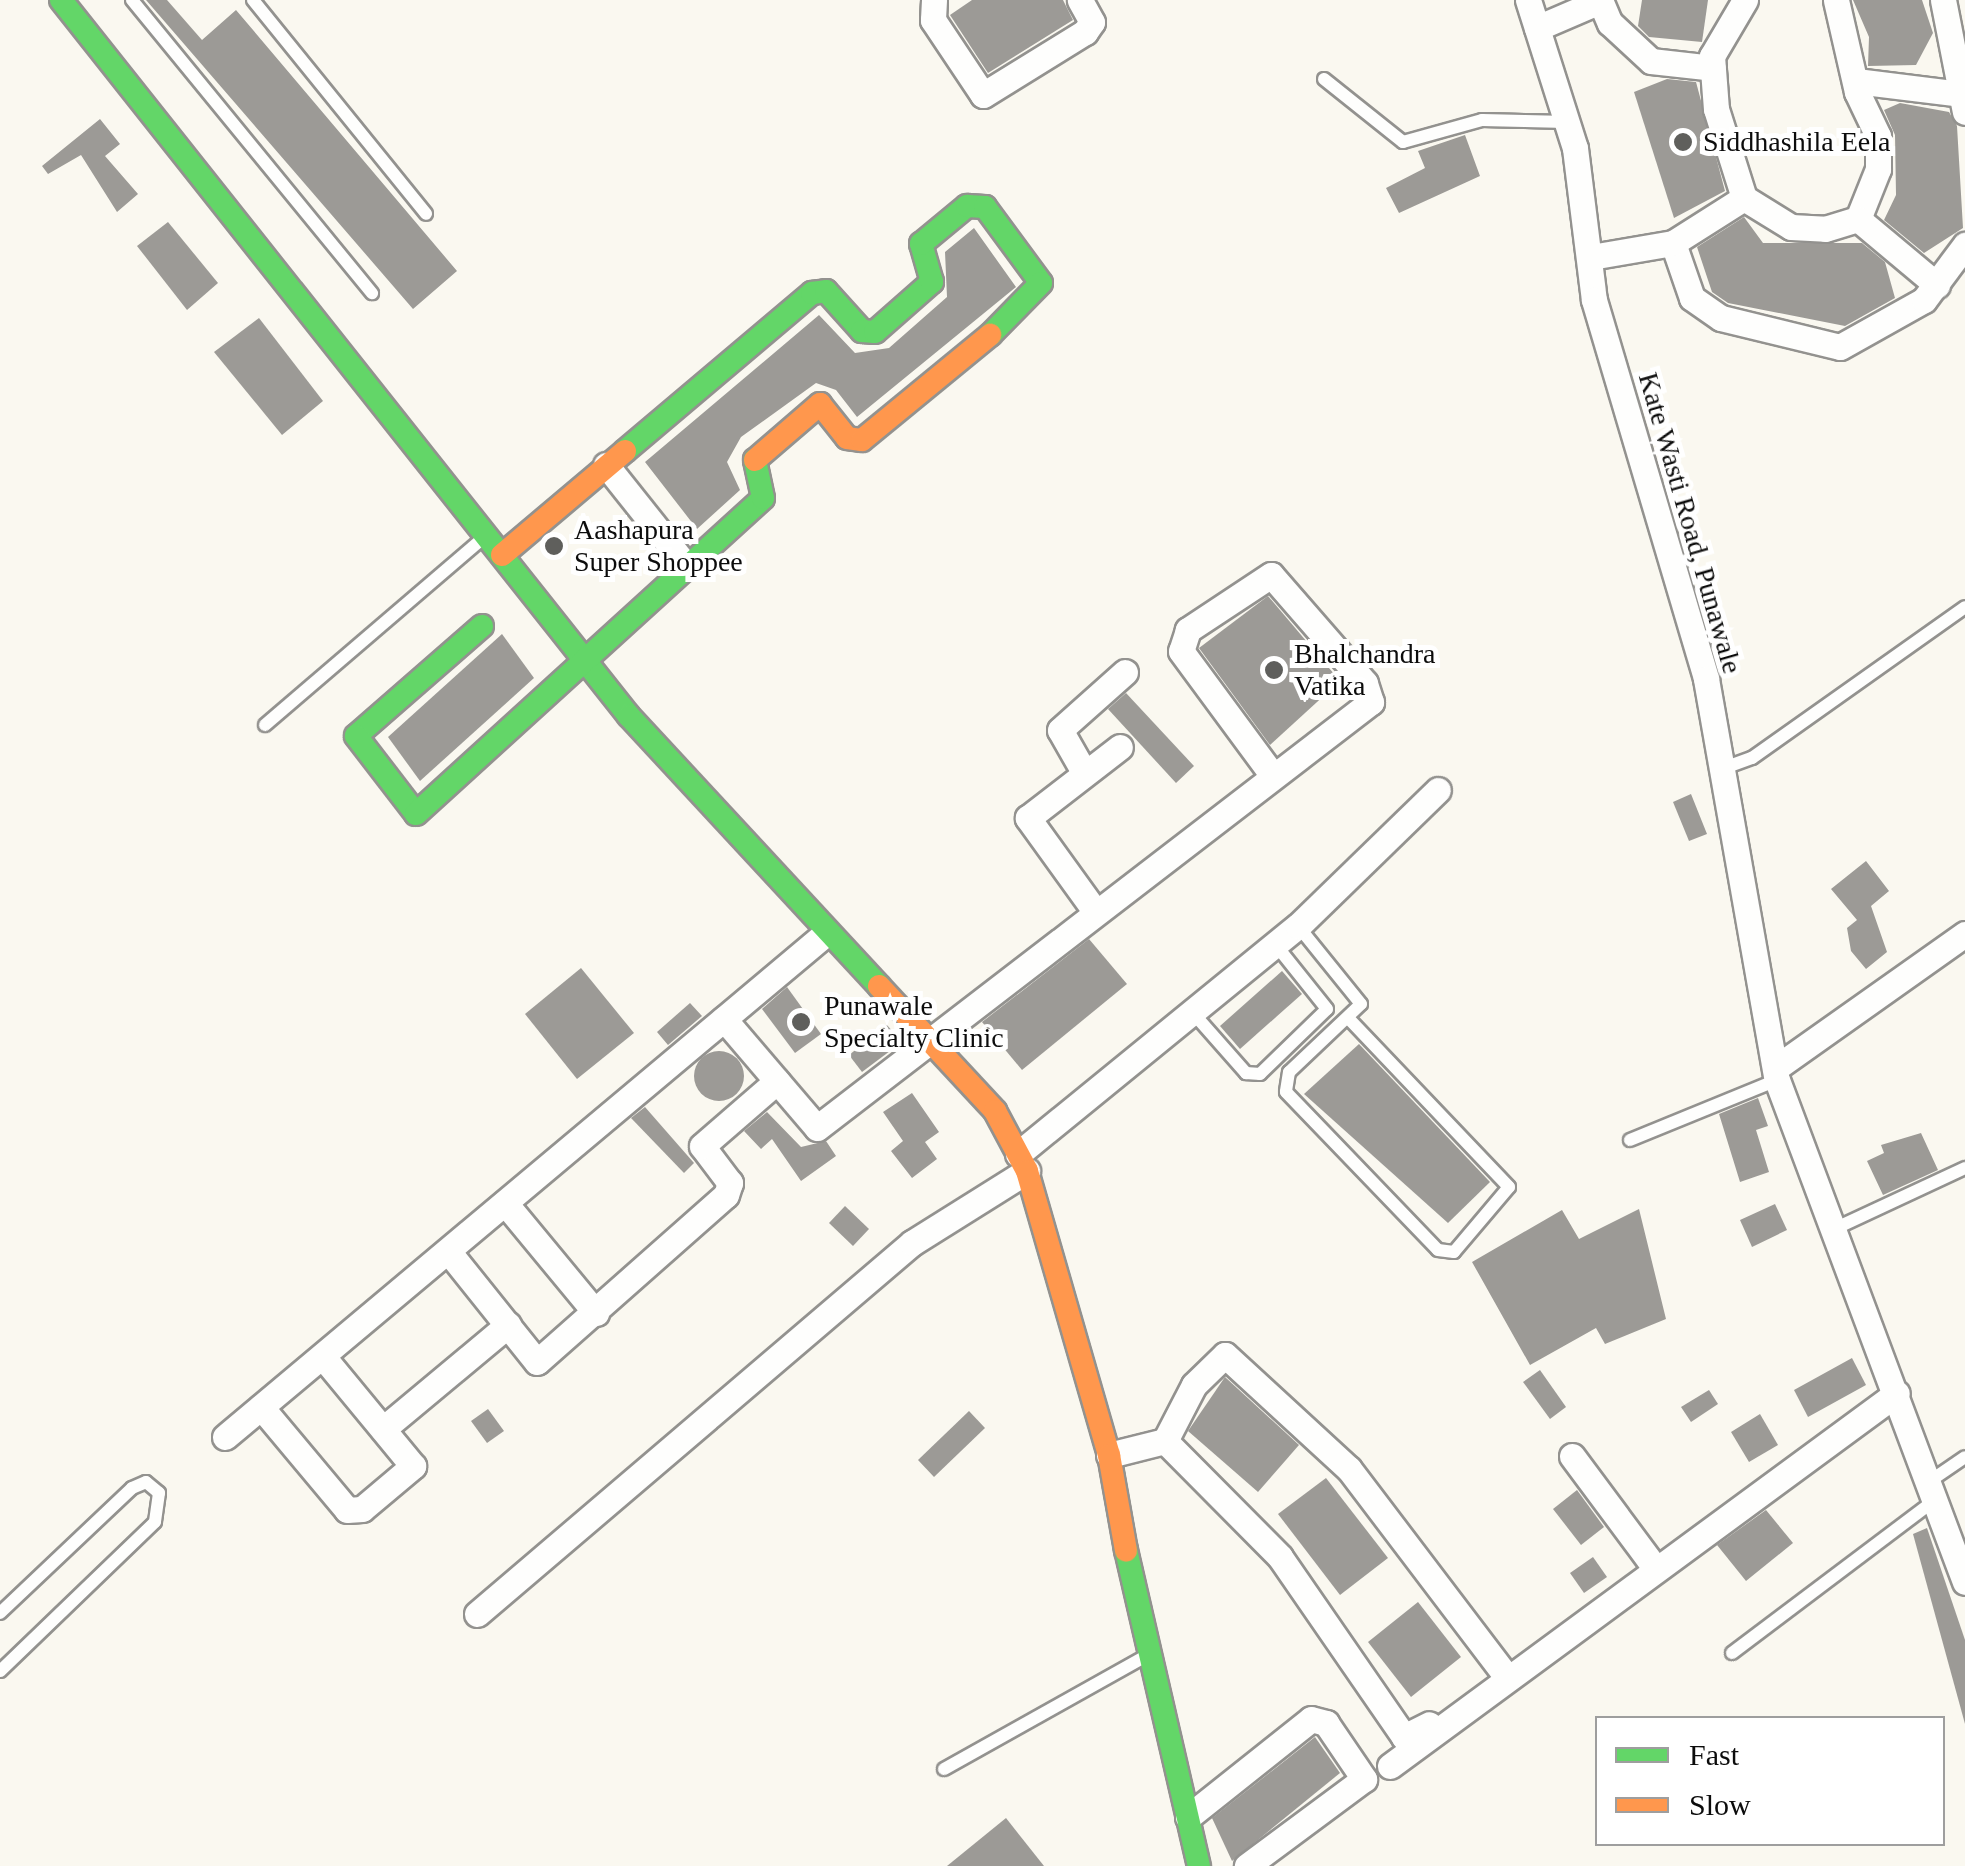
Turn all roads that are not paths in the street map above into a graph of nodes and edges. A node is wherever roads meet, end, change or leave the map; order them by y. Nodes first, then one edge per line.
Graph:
1 (61, 0) edge
2 (132, 0) edge
3 (253, 0) edge
4 (934, 0) edge
5 (1080, 0) edge
6 (1528, 0) edge
7 (1745, 0) edge
8 (1836, 0) edge
9 (1944, 0) edge
10 (1600, 1) edge
11 (1537, 28) junction
12 (1712, 68) junction
13 (1324, 79) dead end
14 (1856, 82) junction
15 (1960, 102) edge
16 (1567, 122) junction
17 (1744, 198) junction
18 (426, 214) dead end
19 (1858, 219) junction
20 (1673, 243) junction
21 (1965, 245) edge
22 (1591, 257) junction
23 (1937, 284) junction
24 (372, 294) dead end
25 (606, 465) junction
26 (486, 535) junction
27 (502, 555) junction
28 (688, 567) junction
29 (1965, 607) edge
30 (482, 626) dead end
31 (585, 660) junction
32 (1125, 672) dead end
33 (264, 725) dead end
34 (1120, 746) dead end
35 (1724, 768) junction
36 (1084, 772) junction
37 (1274, 776) junction
38 (1438, 790) dead end
39 (1095, 912) junction
40 (1298, 926) junction
41 (1965, 934) edge
42 (824, 935) junction
43 (1276, 945) junction
44 (1194, 1014) junction
45 (724, 1020) junction
46 (1350, 1020) junction
47 (927, 1040) junction
48 (1777, 1074) junction
49 (777, 1080) junction
50 (1630, 1140) dead end
51 (1022, 1163) junction
52 (1965, 1168) edge
53 (505, 1203) junction
54 (1832, 1230) junction
55 (448, 1251) junction
56 (596, 1313) junction
57 (508, 1326) junction
58 (323, 1357) junction
59 (1897, 1393) junction
60 (262, 1407) junction
61 (382, 1428) junction
62 (225, 1437) dead end
63 (1166, 1441) junction
64 (1109, 1455) junction
65 (1572, 1456) dead end
66 (1965, 1457) edge
67 (1934, 1490) junction
68 (1653, 1565) junction
69 (1965, 1582) edge
70 (0, 1613) edge
71 (476, 1614) dead end
72 (1732, 1653) dead end
73 (1145, 1656) junction
74 (0, 1671) edge
75 (1504, 1673) junction
76 (1390, 1766) dead end
77 (944, 1769) dead end
78 (1188, 1817) junction
79 (1199, 1866) edge
80 (1247, 1866) edge

1 - 26 street
2 - 24 lane
3 - 18 lane
4 - 5 street
6 - 11 street, Kate Wasti Road, Punawale
7 - 12 street
8 - 14 street
9 - 15 street
10 - 11 street
10 - 12 street
11 - 16 street, Kate Wasti Road, Punawale
12 - 17 street
13 - 16 lane
14 - 15 street
14 - 19 street
16 - 22 street, Kate Wasti Road, Punawale
17 - 19 street
17 - 20 street
19 - 23 street
20 - 22 street
20 - 23 street
21 - 23 street
22 - 35 street, Kate Wasti Road, Punawale
25 - 27 street
25 - 28 street
25 - 28 street
26 - 27 street
26 - 33 lane
27 - 31 street
28 - 31 street
29 - 35 lane
30 - 31 street
31 - 42 street
32 - 36 street
34 - 36 street
35 - 48 street, Kate Wasti Road, Punawale
36 - 39 street
37 - 37 street
37 - 39 street
38 - 40 street
39 - 47 street
40 - 43 street
40 - 46 lane
41 - 48 street
42 - 45 street
42 - 47 street
43 - 44 street
43 - 44 lane
44 - 51 street
45 - 49 street
45 - 53 street
46 - 46 lane
47 - 49 street
47 - 51 street
48 - 50 lane
48 - 54 street, Kate Wasti Road, Punawale
49 - 56 street
51 - 64 street
51 - 71 street
52 - 54 lane
53 - 55 street
53 - 56 street
54 - 59 street, Kate Wasti Road, Punawale
55 - 57 street
55 - 58 street
56 - 57 street
57 - 61 street
58 - 60 street
58 - 61 street
59 - 67 street, Kate Wasti Road, Punawale
59 - 68 street
60 - 61 street
60 - 62 street
63 - 64 street
63 - 75 street
63 - 75 street
64 - 73 street
65 - 68 street
66 - 67 lane
67 - 69 street, Kate Wasti Road, Punawale
67 - 72 lane
68 - 75 street
70 - 74 lane
73 - 77 lane
73 - 78 street
75 - 76 street
78 - 79 street
78 - 80 street

